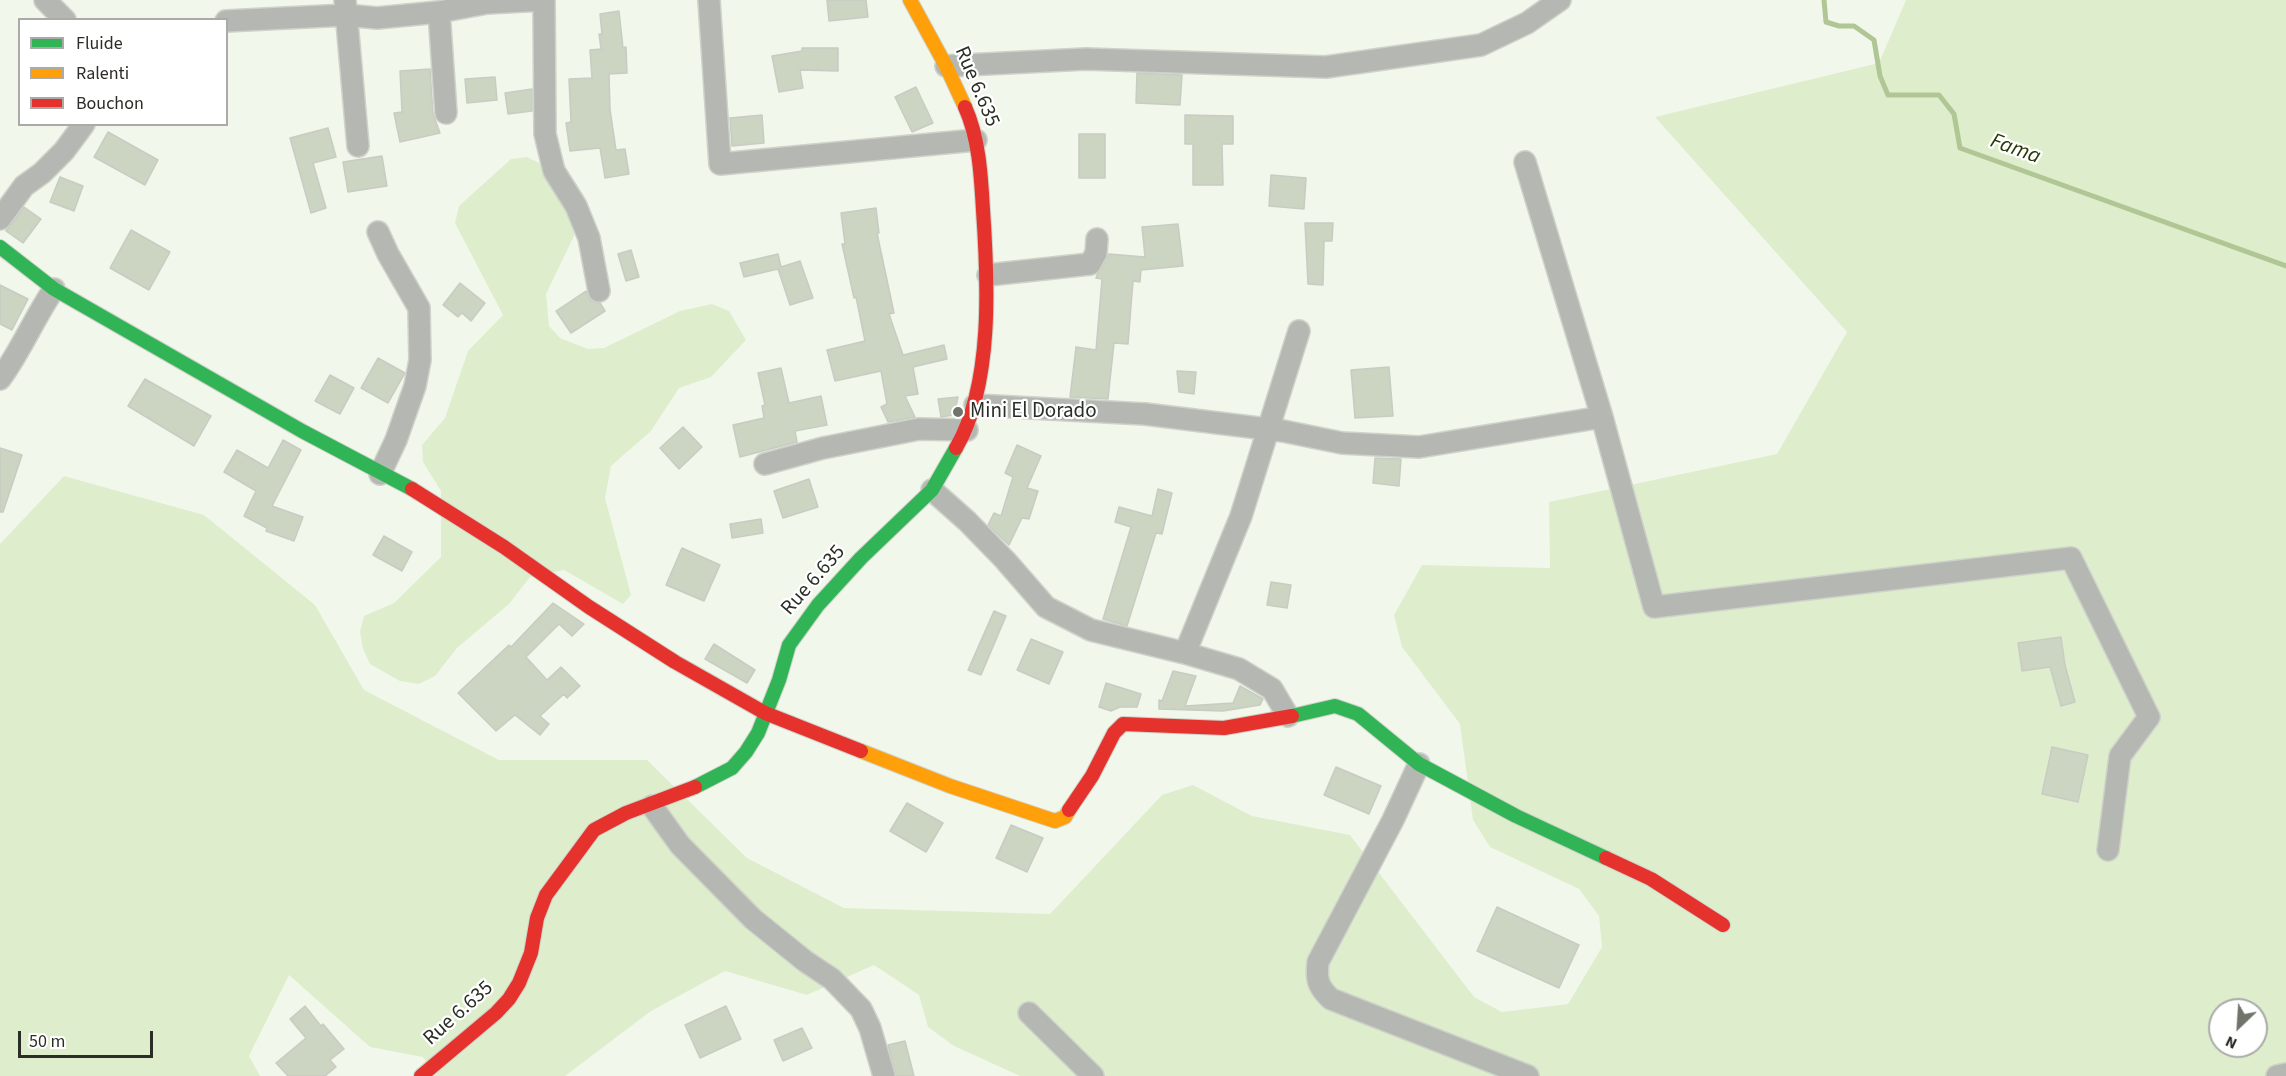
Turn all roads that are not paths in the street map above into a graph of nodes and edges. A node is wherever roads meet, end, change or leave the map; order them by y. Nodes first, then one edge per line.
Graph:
1 (45, 0) edge
2 (543, 0) edge
3 (709, 0) edge
4 (910, 0) edge
5 (1560, 0) edge
6 (487, 2) edge
7 (345, 7) edge
8 (439, 12) junction
9 (63, 18) edge
10 (228, 21) edge
11 (946, 66) junction
12 (446, 113) dead end
13 (83, 126) edge
14 (976, 140) junction
15 (358, 146) dead end
16 (1525, 162) dead end
17 (0, 219) edge
18 (378, 232) dead end
19 (1097, 239) dead end
20 (0, 247) edge
21 (988, 275) junction
22 (54, 289) junction
23 (599, 291) dead end
24 (1299, 331) dead end
25 (0, 379) edge
26 (975, 405) junction
27 (1602, 417) junction
28 (1267, 429) junction
29 (967, 430) junction
30 (765, 464) dead end
31 (380, 474) junction
32 (932, 490) junction
33 (1185, 653) junction
34 (765, 713) junction
35 (1288, 716) junction
36 (1419, 764) junction
37 (652, 806) junction
38 (2108, 850) dead end
39 (1724, 924) dead end
40 (1029, 1013) dead end
41 (2286, 1074) edge
42 (421, 1076) edge
43 (884, 1076) edge
44 (1093, 1076) edge
45 (1528, 1076) edge
46 (2277, 1076) edge

1 - 9 street
2 - 6 street
2 - 23 street
3 - 14 street
4 - 11 street, Rue 6.635
5 - 11 street
6 - 8 street
7 - 8 street
7 - 10 street
7 - 15 street
8 - 12 street
11 - 14 street, Rue 6.635
13 - 17 street
14 - 21 street, Rue 6.635
16 - 27 street
18 - 31 street
19 - 21 street
20 - 22 street
21 - 26 street, Rue 6.635
22 - 25 street
22 - 31 street
24 - 28 street
26 - 28 street
26 - 29 street, Rue 6.635
27 - 28 street
27 - 38 street
28 - 33 street
29 - 30 street
29 - 32 street, Rue 6.635
31 - 34 street
32 - 33 street
32 - 34 street, Rue 6.635
33 - 35 street
34 - 35 street
34 - 37 street, Rue 6.635
35 - 36 street
36 - 39 street
36 - 45 street
37 - 42 street, Rue 6.635
37 - 43 street
40 - 44 street
41 - 46 street

